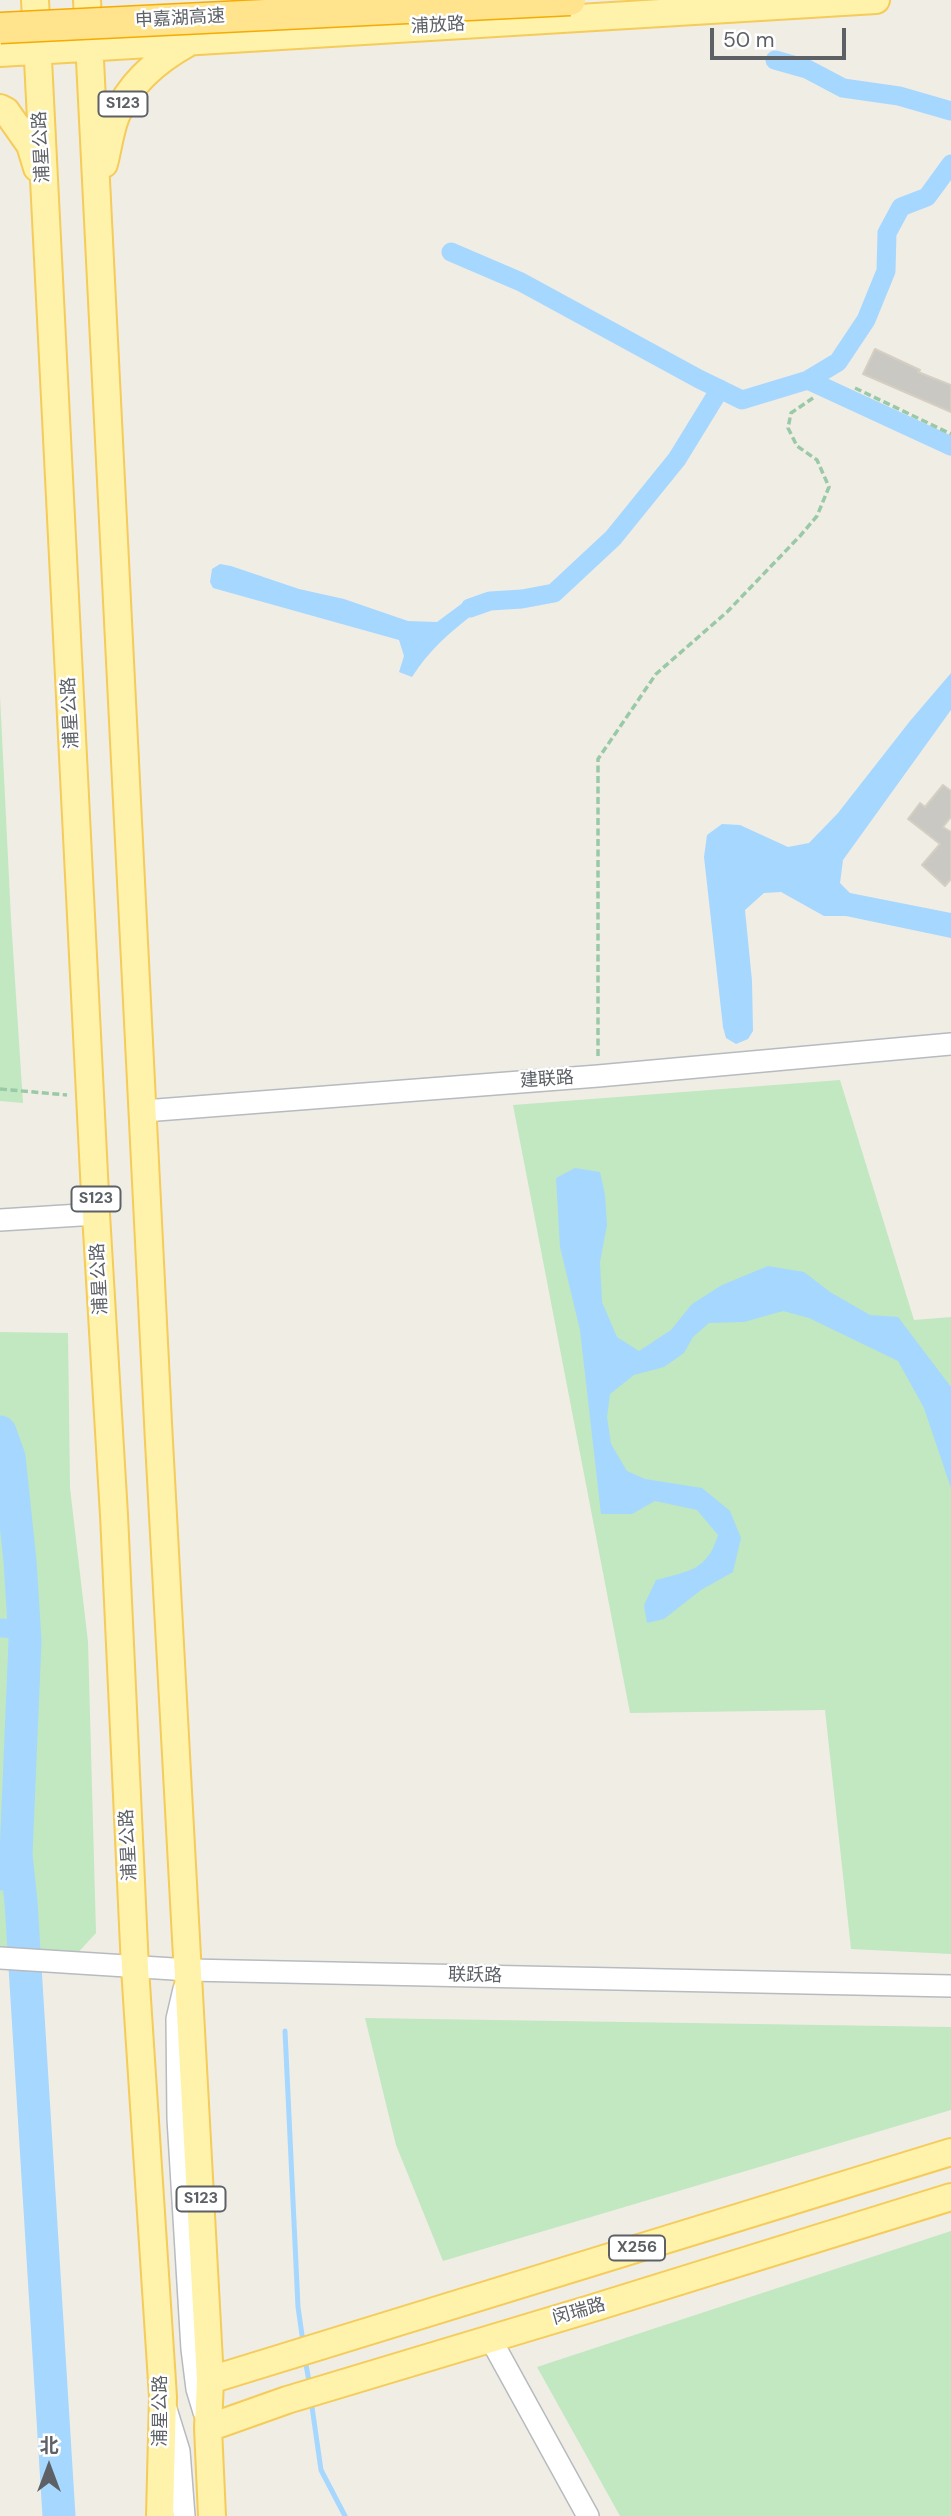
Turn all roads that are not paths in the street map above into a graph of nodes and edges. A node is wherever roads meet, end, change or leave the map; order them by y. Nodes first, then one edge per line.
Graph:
1 (34, 0) edge
2 (87, 0) edge
3 (570, 0) edge
4 (876, 0) edge
5 (0, 28) edge
6 (190, 42) junction
7 (89, 49) junction
8 (37, 51) junction
9 (0, 53) edge
10 (0, 108) edge
11 (97, 193) junction
12 (44, 194) junction
13 (951, 1044) edge
14 (144, 1111) junction
15 (96, 1214) junction
16 (9, 1220) edge
17 (0, 1958) edge
18 (135, 1968) junction
19 (189, 1970) junction
20 (951, 1986) edge
21 (951, 2152) edge
22 (951, 2197) edge
23 (490, 2338) junction
24 (210, 2380) junction
25 (163, 2397) junction
26 (208, 2428) junction
27 (160, 2516) edge
28 (184, 2516) edge
29 (212, 2516) edge
30 (588, 2516) edge

1 - 8 main road, 浦星公路 / S123
2 - 7 main road, S123
3 - 5 highway, 申嘉湖高速, bridge
4 - 6 main road, 浦放路
6 - 7 main road, 浦放路
6 - 11 main road, S123
7 - 8 main road, 浦放路
7 - 11 main road, S123
8 - 9 main road, 浦放路
8 - 12 main road, 浦星公路 / S123
10 - 12 main road, S123
11 - 14 main road, S123
12 - 15 main road, 浦星公路 / S123
13 - 14 street, 建联路
14 - 19 main road, S123
15 - 16 street
15 - 18 main road, 浦星公路 / S123
17 - 18 street, 联跃路
18 - 19 street, 联跃路
18 - 25 main road, 浦星公路 / S123
19 - 20 street, 联跃路
19 - 24 main road, S123
19 - 26 street
21 - 24 main road, X256
22 - 23 main road, 闵瑞路 / X256
23 - 26 main road, 闵瑞路 / X256
23 - 30 street
24 - 26 main road, S123
25 - 27 main road, 浦星公路 / S123
25 - 28 street
26 - 29 main road, S123

